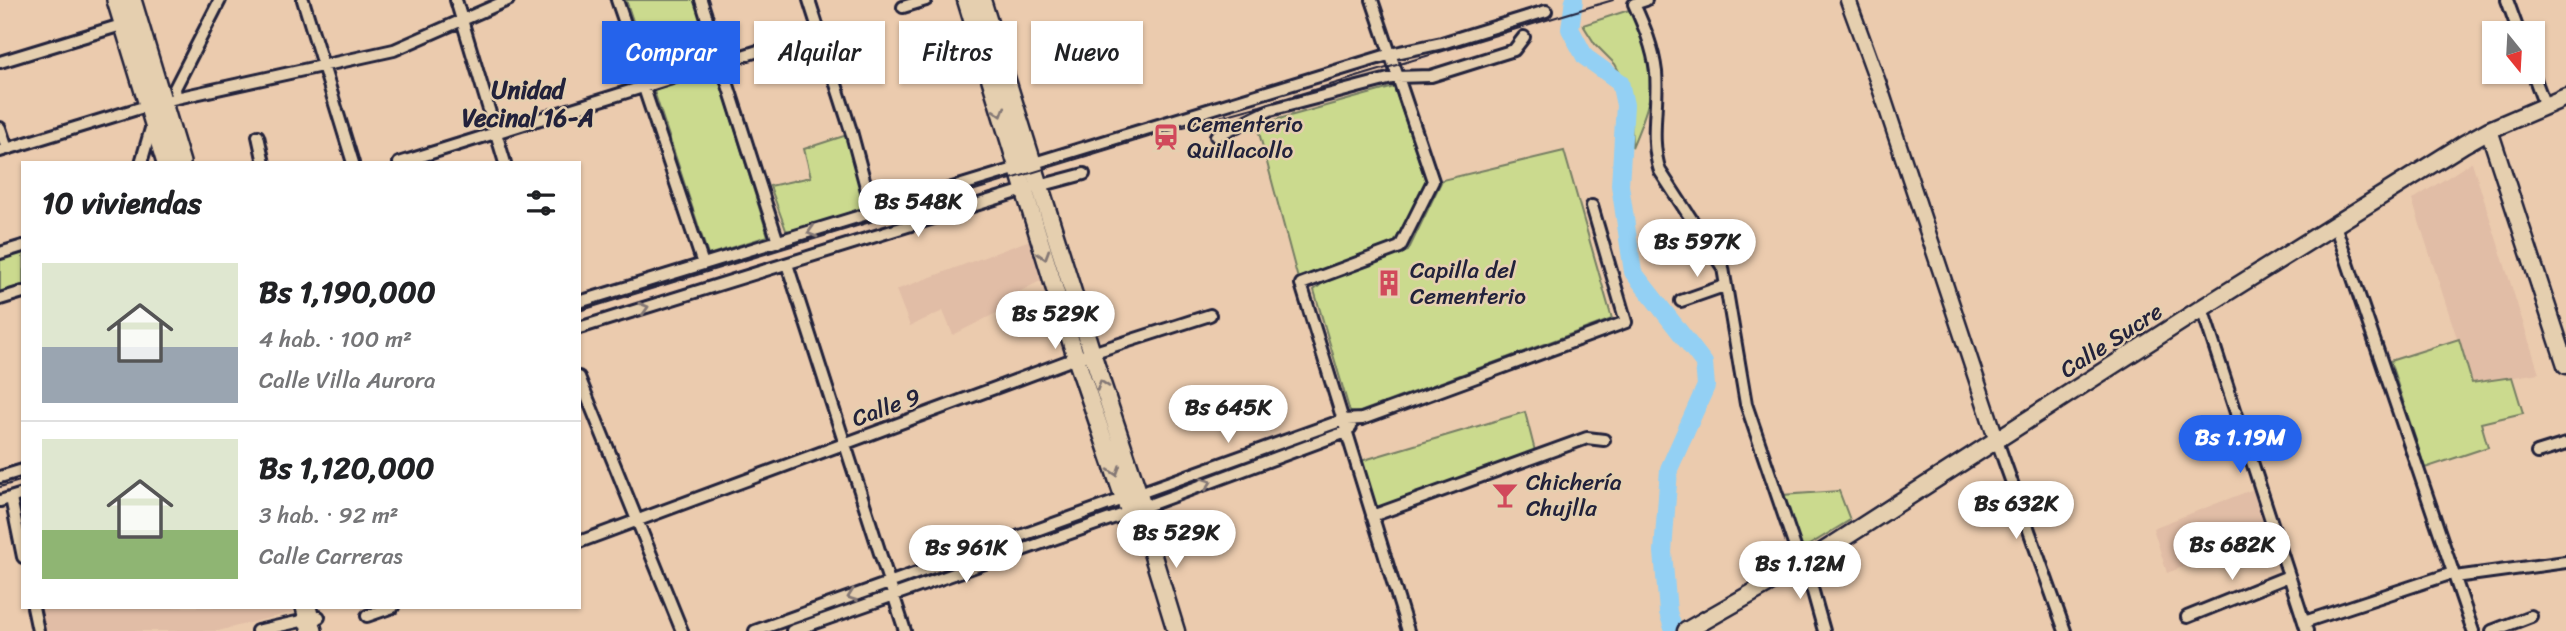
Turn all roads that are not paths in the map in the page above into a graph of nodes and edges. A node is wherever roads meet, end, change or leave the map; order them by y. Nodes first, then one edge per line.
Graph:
1 (117, 0) edge
2 (131, 0) edge
3 (220, 0) edge
4 (303, 0) edge
5 (456, 0) edge
6 (508, 0) edge
7 (617, 0) edge
8 (701, 0) edge
9 (809, 0) edge
10 (926, 0) edge
11 (966, 0) edge
12 (982, 0) edge
13 (1372, 0) edge
14 (1646, 0) edge
15 (1848, 0) edge
16 (2507, 0) edge
17 (903, 7) dead end
18 (1546, 11) dead end
19 (464, 19) junction
20 (624, 21) edge
21 (708, 21) edge
22 (816, 21) edge
23 (2515, 21) edge
24 (131, 22) junction
25 (1524, 37) dead end
26 (1391, 54) junction
27 (0, 62) edge
28 (324, 66) junction
29 (1396, 77) junction
30 (656, 84) edge
31 (729, 84) edge
32 (836, 84) edge
33 (2537, 84) edge
34 (644, 88) junction
35 (2566, 97) edge
36 (161, 106) junction
37 (2545, 106) junction
38 (0, 128) edge
39 (2494, 128) junction
40 (495, 131) junction
41 (258, 136) dead end
42 (1216, 136) dead end
43 (4, 150) edge
44 (142, 161) edge
45 (167, 161) edge
46 (179, 161) edge
47 (264, 161) edge
48 (352, 161) edge
49 (405, 161) edge
50 (504, 161) edge
51 (1034, 162) junction
52 (1017, 167) junction
53 (1084, 174) dead end
54 (1041, 185) junction
55 (1024, 190) junction
56 (1592, 206) dead end
57 (873, 213) junction
58 (2335, 225) junction
59 (778, 242) junction
60 (21, 247) edge
61 (0, 253) edge
62 (703, 264) junction
63 (787, 264) junction
64 (1724, 286) junction
65 (21, 293) edge
66 (0, 299) edge
67 (581, 301) edge
68 (1681, 301) dead end
69 (2202, 308) junction
70 (1210, 315) dead end
71 (581, 327) edge
72 (2566, 335) edge
73 (1084, 356) junction
74 (2566, 365) edge
75 (581, 382) edge
76 (1344, 426) junction
77 (1604, 440) dead end
78 (1997, 441) junction
79 (2566, 444) edge
80 (845, 445) junction
81 (2537, 453) dead end
82 (21, 471) edge
83 (0, 477) edge
84 (11, 498) edge
85 (1136, 507) junction
86 (1372, 516) junction
87 (637, 522) junction
88 (581, 541) edge
89 (21, 547) edge
90 (2566, 562) edge
91 (1803, 564) junction
92 (2454, 575) junction
93 (2289, 576) junction
94 (892, 588) junction
95 (33, 609) edge
96 (387, 609) edge
97 (367, 616) dead end
98 (2531, 616) dead end
99 (2187, 617) dead end
100 (314, 619) edge
101 (2305, 626) edge
102 (38, 631) edge
103 (257, 631) edge
104 (682, 631) edge
105 (755, 631) edge
106 (792, 631) edge
107 (905, 631) edge
108 (1175, 631) edge
109 (1408, 631) edge
110 (1686, 631) edge
111 (1824, 631) edge
112 (2065, 631) edge
113 (2473, 631) edge
114 (2492, 631) edge

1 - 24 highway
2 - 24 highway
3 - 36 street
4 - 28 street
5 - 19 street
6 - 19 street
7 - 20 street
8 - 21 street
9 - 22 street
10 - 17 street
11 -> 52 main road
12 - 51 main road
13 - 26 street
14 - 64 street
15 - 78 street
16 - 23 street
18 - 26 street
19 - 28 street
19 - 40 street
24 - 27 street
24 - 36 highway
25 - 29 street
26 - 29 street
26 - 51 street
28 - 36 street
28 - 48 street
29 - 42 street
29 - 76 street
30 - 34 street
31 - 59 street
32 - 57 street
33 - 37 street
34 - 40 street
34 - 62 street
35 - 37 main road, Calle Sucre
36 - 43 street
36 - 44 street
36 - 45 highway
36 - 46 highway
37 - 39 main road, Calle Sucre
38 - 43 street
39 - 58 main road, Calle Sucre
39 - 72 main road
39 - 74 main road
40 - 49 street
40 - 50 street
41 - 47 street
51 - 52 street
51 - 54 main road
52 - 55 main road
52 - 57 street
53 - 54 street
54 - 55 street
54 - 73 main road
55 - 63 street
55 -> 73 main road
56 - 76 street
57 -> 59 street
58 - 69 main road, Calle Sucre
58 - 92 street
59 - 62 street
60 - 61 street
62 - 67 street
71 -> 63 street
63 - 80 street
64 - 68 street
64 - 91 street
65 - 66 street
69 - 78 main road, Calle Sucre
69 - 93 street
70 - 73 street, Calle 9
73 - 80 street, Calle 9
73 - 85 main road
75 - 87 street
76 - 85 street
76 - 86 street
77 - 86 street
78 - 91 main road, Calle Sucre
78 - 112 street
79 - 81 street
80 - 87 street, Calle 9
80 - 94 street
82 - 83 street
84 - 89 street
85 - 94 street
85 - 108 main road
86 - 109 street
87 - 88 street, Calle 9
87 - 104 street
90 - 92 street
91 - 110 main road, Calle Sucre
91 - 111 street
92 - 101 street
92 - 113 street
93 - 99 street
93 - 101 street
94 -> 105 street
94 - 106 street
94 - 107 street
95 - 102 street
96 - 97 street
98 - 114 street
100 - 103 street

